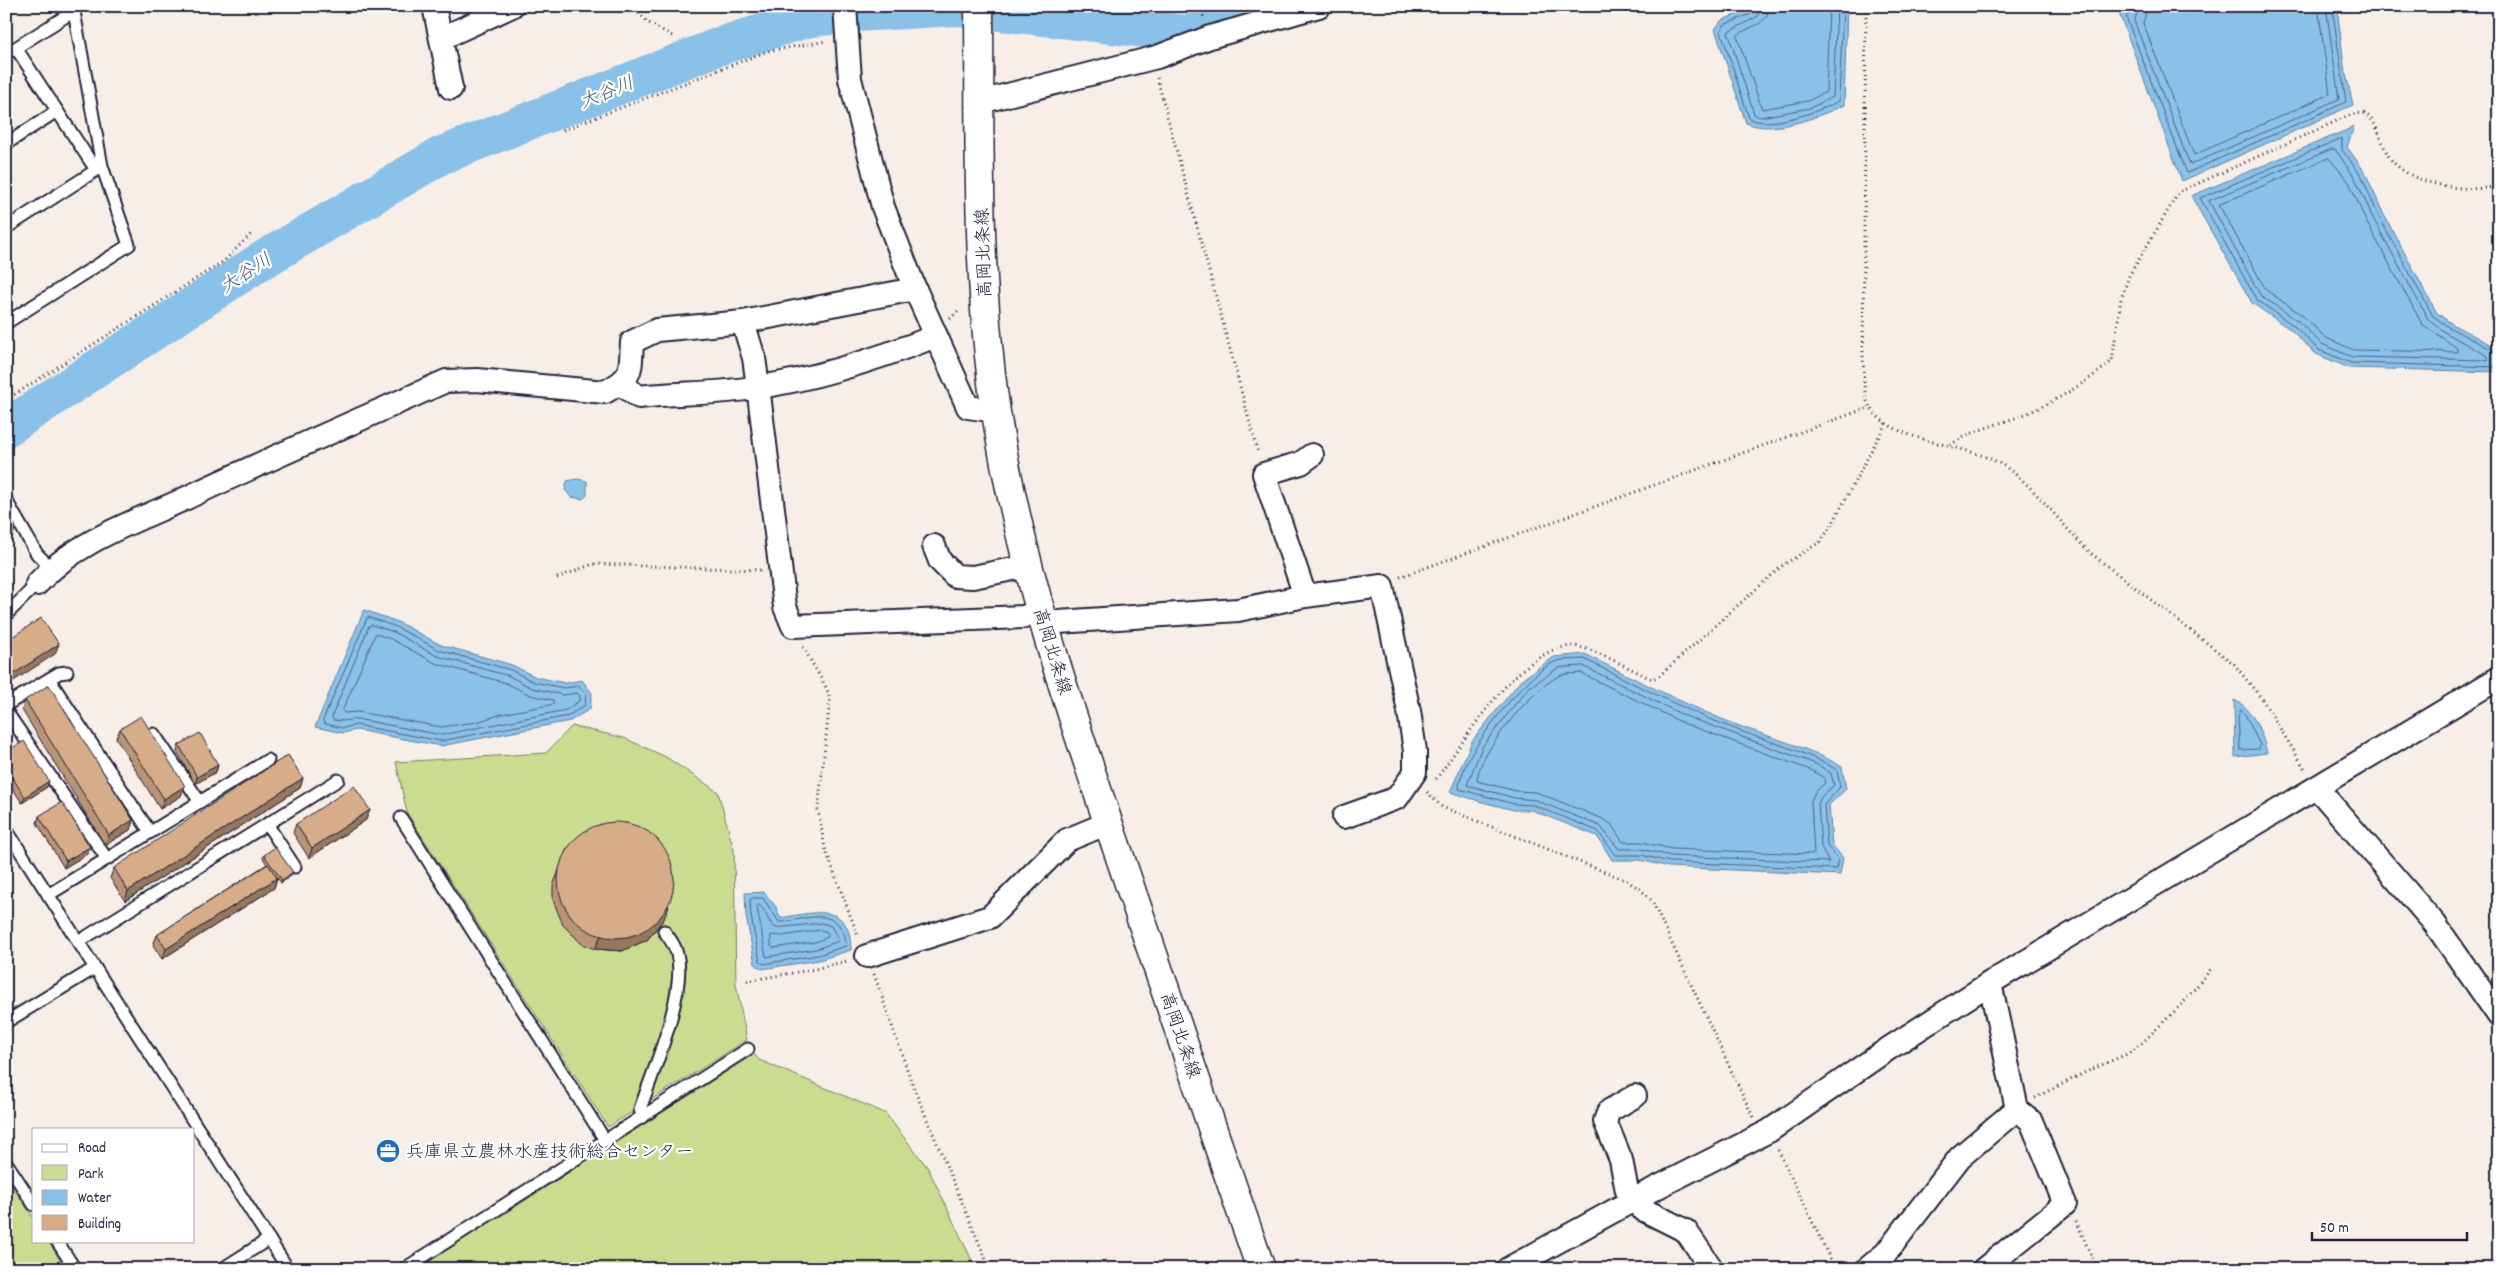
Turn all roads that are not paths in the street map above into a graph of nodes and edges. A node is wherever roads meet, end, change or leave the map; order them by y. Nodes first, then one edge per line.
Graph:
1 (434, 6) edge
2 (512, 6) edge
3 (845, 6) edge
4 (1319, 6) edge
5 (74, 8) edge
6 (979, 18) edge
7 (442, 38) junction
8 (11, 51) edge
9 (451, 88) dead end
10 (980, 102) junction
11 (57, 111) junction
12 (6, 144) edge
13 (99, 168) junction
14 (6, 228) edge
15 (915, 289) junction
16 (743, 322) junction
17 (6, 323) edge
18 (935, 333) junction
19 (620, 384) junction
20 (758, 388) junction
21 (996, 411) junction
22 (1312, 455) dead end
23 (6, 500) edge
24 (934, 546) dead end
25 (1028, 566) junction
26 (44, 576) junction
27 (1306, 596) junction
28 (6, 614) edge
29 (1042, 617) junction
30 (66, 672) dead end
31 (2499, 678) edge
32 (49, 679) junction
33 (6, 705) edge
34 (6, 711) edge
35 (154, 734) edge
36 (268, 760) dead end
37 (338, 780) dead end
38 (2317, 788) junction
39 (200, 802) junction
40 (1344, 817) dead end
41 (401, 818) dead end
42 (1108, 822) junction
43 (267, 824) junction
44 (6, 829) edge
45 (150, 832) junction
46 (107, 859) junction
47 (295, 867) dead end
48 (48, 895) junction
49 (664, 931) edge
50 (78, 942) junction
51 (866, 956) road end
52 (95, 968) junction
53 (1990, 983) junction
54 (2499, 1016) edge
55 (6, 1022) edge
56 (748, 1049) dead end
57 (1635, 1096) dead end
58 (2017, 1109) junction
59 (642, 1116) junction
60 (605, 1140) junction
61 (6, 1162) edge
62 (1634, 1200) junction
63 (32, 1201) edge
64 (268, 1239) junction
65 (58, 1242) edge
66 (75, 1269) edge
67 (222, 1269) edge
68 (288, 1269) edge
69 (404, 1269) edge
70 (1261, 1269) edge
71 (1508, 1269) edge
72 (1712, 1269) edge
73 (1867, 1269) edge
74 (1984, 1269) edge

1 - 7 street
2 - 7 street
3 - 15 street
4 - 10 street
5 - 8 lane
5 - 13 lane
6 - 10 main road, 高岡北条線
7 - 9 street
8 - 11 lane
10 - 21 main road, 高岡北条線
11 - 12 lane
11 - 13 lane
13 - 14 lane
13 - 17 lane
15 - 16 street
15 - 18 street
16 - 19 street
16 - 20 street
18 - 20 street
18 - 21 street
19 - 20 street
19 - 26 street
20 - 29 street
21 - 25 main road, 高岡北条線
22 - 27 street
23 - 26 lane
24 - 25 street
25 - 29 main road, 高岡北条線
26 - 28 lane
27 - 29 street
27 - 40 street
29 - 42 main road, 高岡北条線
30 - 32 lane
31 - 38 street
32 - 33 lane
32 - 45 lane
34 - 46 lane
35 - 39 lane
36 - 39 lane
37 - 43 lane
38 - 53 street
38 - 54 street
39 - 45 lane
41 - 60 lane
42 - 51 street
42 - 70 main road, 高岡北条線
43 - 47 lane
43 - 50 lane
44 - 48 lane
45 - 46 lane
46 - 48 lane
48 - 50 lane
49 - 59 lane
50 - 52 lane
52 - 55 lane
52 - 64 lane
53 - 58 street
53 - 62 street
56 - 59 lane
57 - 62 street
58 - 73 street
58 - 74 street
59 - 60 lane
60 - 69 lane
61 - 63 lane
62 - 71 street
62 - 72 street
64 - 67 lane
64 - 68 lane
65 - 66 lane

